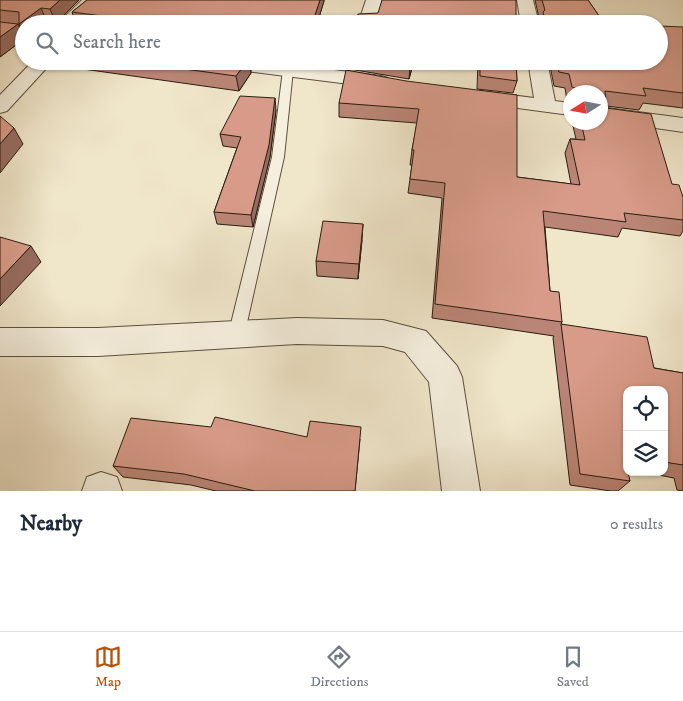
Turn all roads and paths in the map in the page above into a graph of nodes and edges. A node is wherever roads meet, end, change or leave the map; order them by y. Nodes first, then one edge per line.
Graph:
1 (90, 0) edge
2 (374, 0) edge
3 (525, 0) edge
4 (77, 15) edge
5 (370, 15) edge
6 (528, 15) edge
7 (35, 70) edge
8 (288, 70) edge
9 (356, 70) edge
10 (539, 70) edge
11 (400, 86) edge
12 (458, 94) edge
13 (546, 106) junction
14 (0, 107) edge
15 (563, 108) edge
16 (608, 114) edge
17 (683, 125) edge
18 (236, 336) junction
19 (0, 342) edge
20 (461, 491) edge

1 - 4 street
2 - 5 street
3 - 6 street
7 - 14 street
8 - 18 lane
9 - 11 street
10 - 13 street
12 - 13 street
13 - 15 street
16 - 17 street
18 - 19 street
18 - 20 street

